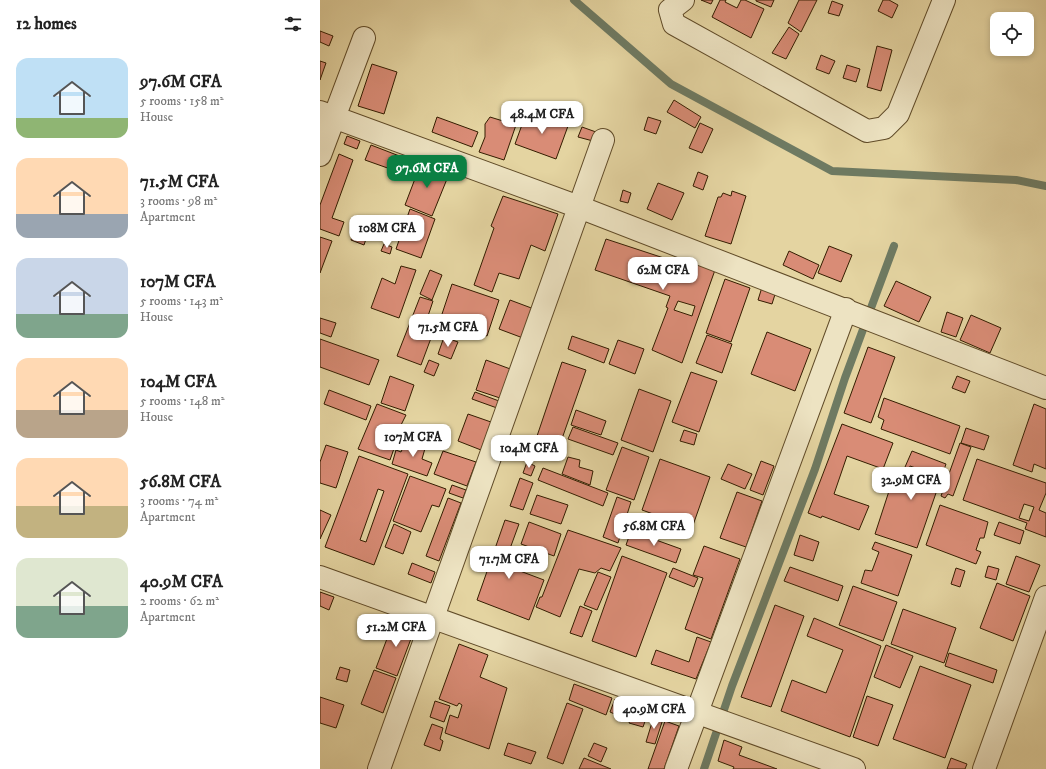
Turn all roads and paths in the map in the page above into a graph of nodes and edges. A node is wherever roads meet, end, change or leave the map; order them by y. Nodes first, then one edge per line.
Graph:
1 (683, 0) edge
2 (944, 0) edge
3 (364, 38) dead end
4 (327, 115) edge
5 (603, 140) dead end
6 (320, 155) edge
7 (579, 207) junction
8 (846, 309) junction
9 (1046, 388) edge
10 (320, 577) edge
11 (1046, 597) edge
12 (433, 617) junction
13 (697, 712) junction
14 (379, 769) edge
15 (676, 769) edge
16 (854, 769) edge
17 (984, 769) edge

1 - 2 street
3 - 4 street
4 - 6 street
4 - 7 street
5 - 7 street
7 - 8 street
7 - 12 street
8 - 9 street
8 - 13 street
10 - 12 street
11 - 17 street
12 - 13 street
12 - 14 street
13 - 15 street
13 - 16 street

